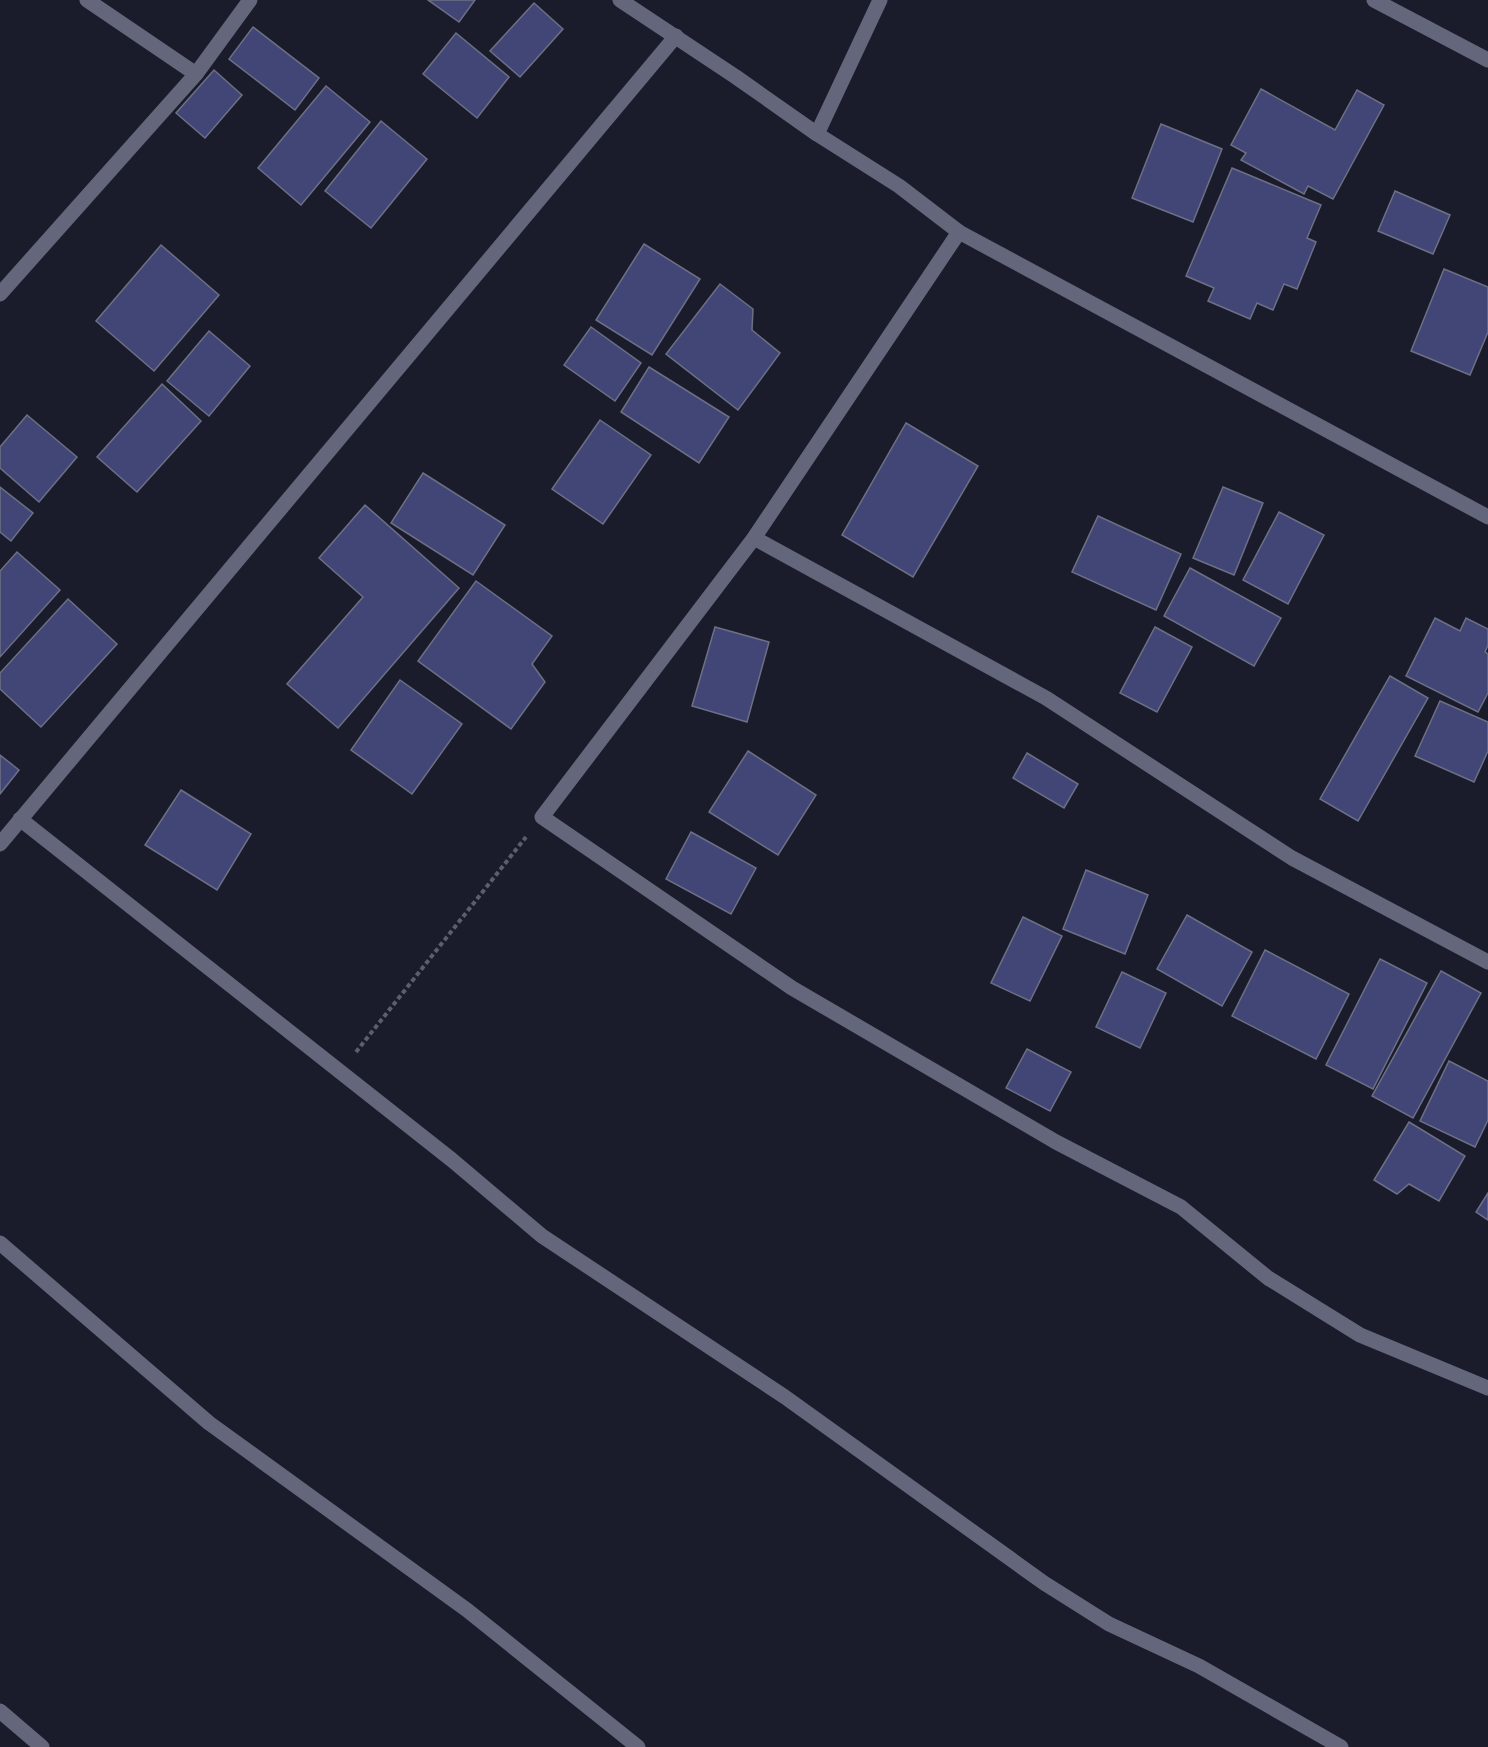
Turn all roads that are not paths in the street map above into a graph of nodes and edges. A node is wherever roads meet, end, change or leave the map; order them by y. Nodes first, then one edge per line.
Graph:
1 (87, 0) edge
2 (250, 0) edge
3 (620, 0) edge
4 (880, 0) edge
5 (1374, 0) edge
6 (676, 36) junction
7 (1488, 60) edge
8 (196, 74) junction
9 (817, 134) junction
10 (959, 232) junction
11 (0, 294) edge
12 (1488, 517) edge
13 (754, 538) junction
14 (20, 819) junction
15 (0, 844) edge
16 (1488, 962) edge
17 (0, 1243) edge
18 (1488, 1388) edge
19 (0, 1711) edge
20 (42, 1747) edge
21 (638, 1747) edge
22 (1341, 1747) edge

1 - 8 street
2 - 8 street
3 - 6 street
4 - 9 street
5 - 7 street
6 - 9 street
6 - 14 street
8 - 11 street
9 - 10 street
10 - 12 street
10 - 13 street
13 - 16 street
13 - 18 street
14 - 15 street
14 - 22 street
17 - 21 street
19 - 20 street

